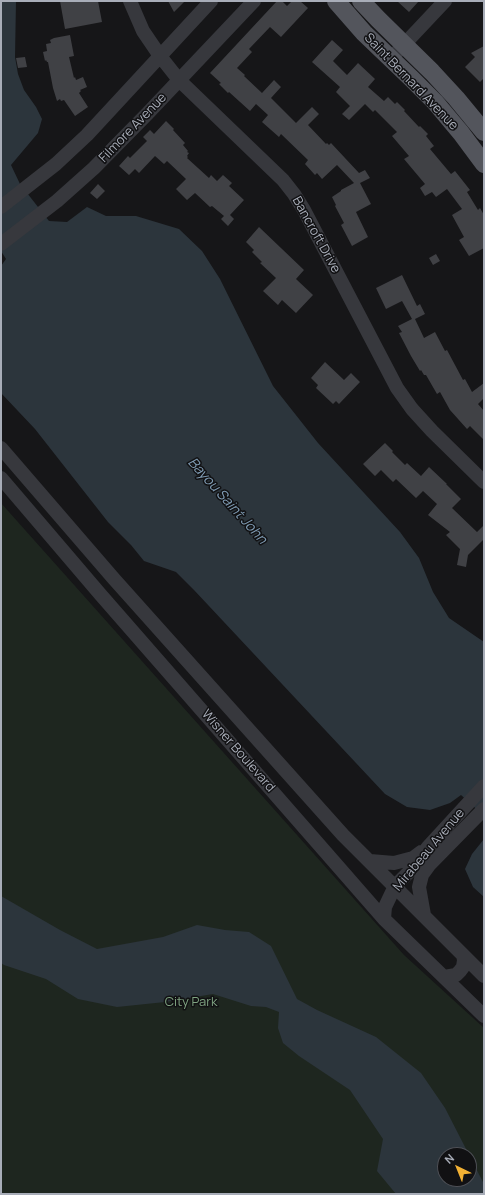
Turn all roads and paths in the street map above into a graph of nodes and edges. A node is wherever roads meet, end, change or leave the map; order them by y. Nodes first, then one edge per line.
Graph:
1 (130, 1) edge
2 (211, 1) edge
3 (254, 1) edge
4 (336, 1) edge
5 (361, 1) edge
6 (445, 1) edge
7 (404, 45) junction
8 (160, 56) junction
9 (392, 58) junction
10 (179, 80) junction
11 (484, 132) edge
12 (483, 160) edge
13 (1, 207) edge
14 (1, 244) edge
15 (1, 448) edge
16 (1, 478) edge
17 (484, 482) edge
18 (484, 786) edge
19 (484, 809) edge
20 (428, 847) junction
21 (370, 861) junction
22 (395, 886) junction
23 (424, 915) junction
24 (384, 919) junction
25 (463, 955) junction
26 (484, 976) edge
27 (444, 977) junction
28 (484, 1016) edge

1 - 8 street, Bancroft Drive
2 - 8 street
3 - 10 street, Filmore Avenue
4 - 9 main road, Saint Bernard Avenue
5 - 7 main road, Saint Bernard Avenue
6 - 7 street
7 - 9 street
7 - 11 main road, Saint Bernard Avenue
8 - 10 street, Bancroft Drive
8 - 13 street
9 - 12 main road, Saint Bernard Avenue
10 - 14 street, Filmore Avenue
10 - 17 street, Bancroft Drive
15 - 21 street, Wisner Boulevard
16 - 24 street, Wisner Boulevard
18 - 20 street, Mirabeau Avenue
19 - 23 street, Mirabeau Avenue
20 - 21 street
20 - 22 street, Mirabeau Avenue
21 - 22 street, Wisner Boulevard
22 - 23 street, Wisner Boulevard
22 - 24 street, Mirabeau Avenue
23 - 25 street, Wisner Boulevard
24 - 27 street, Wisner Boulevard
25 - 26 street, Wisner Boulevard
25 - 27 street
27 - 28 street, Wisner Boulevard

